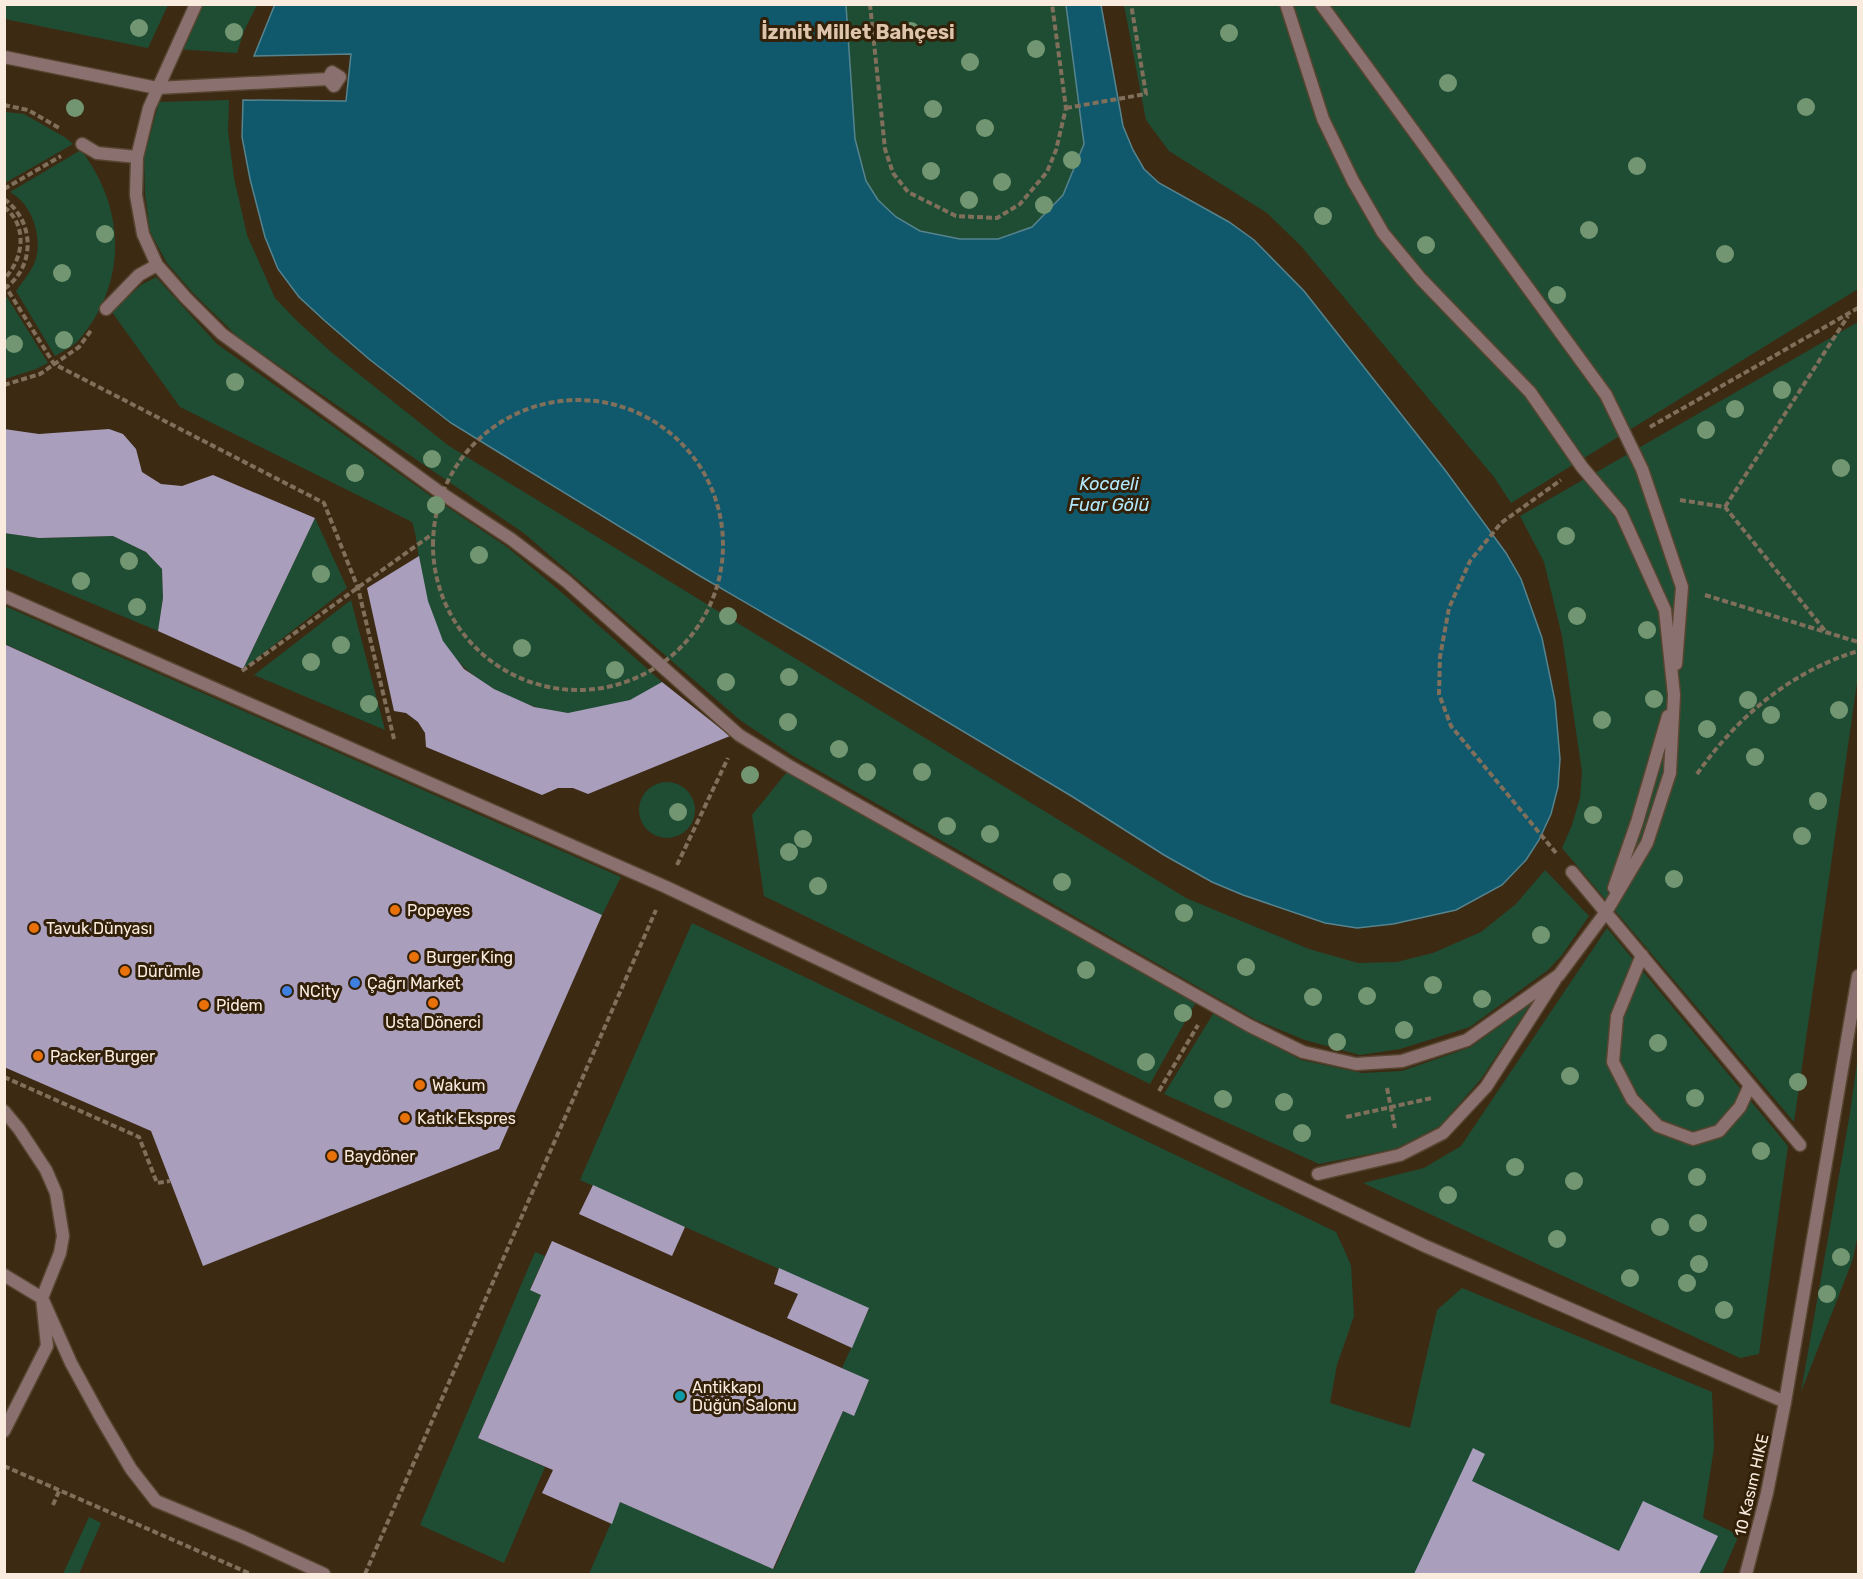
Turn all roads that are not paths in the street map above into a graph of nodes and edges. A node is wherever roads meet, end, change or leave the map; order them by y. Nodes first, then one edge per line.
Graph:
1 (196, 4) edge
2 (1286, 4) edge
3 (1321, 4) edge
4 (4, 57) edge
5 (327, 79) dead end
6 (157, 88) junction
7 (82, 144) road end
8 (137, 157) junction
9 (157, 265) junction
10 (106, 309) road end
11 (4, 596) edge
12 (1674, 695) junction
13 (1572, 872) road end
14 (1606, 912) junction
15 (1642, 956) junction
16 (1559, 975) junction
17 (1858, 976) edge
18 (1750, 1085) junction
19 (4, 1111) edge
20 (1800, 1145) dead end
21 (1318, 1174) dead end
22 (4, 1275) edge
23 (42, 1298) junction
24 (1785, 1402) junction
25 (4, 1431) edge
26 (324, 1575) edge
27 (1746, 1575) edge

1 - 6 street
2 - 12 street
3 - 12 street
4 - 6 street
5 - 6 street
6 - 8 street
7 - 8 street
8 - 9 street
9 - 10 street
9 - 16 street
11 - 24 street
12 - 14 street
12 - 14 street
13 - 14 street
14 - 15 street
14 - 16 street
15 - 18 street
15 - 18 street
16 - 21 street
17 - 24 street, 10 Kasım HIKE
18 - 20 street
19 - 23 street
22 - 23 street
23 - 25 street
23 - 26 street
24 - 27 street, 10 Kasım HIKE

